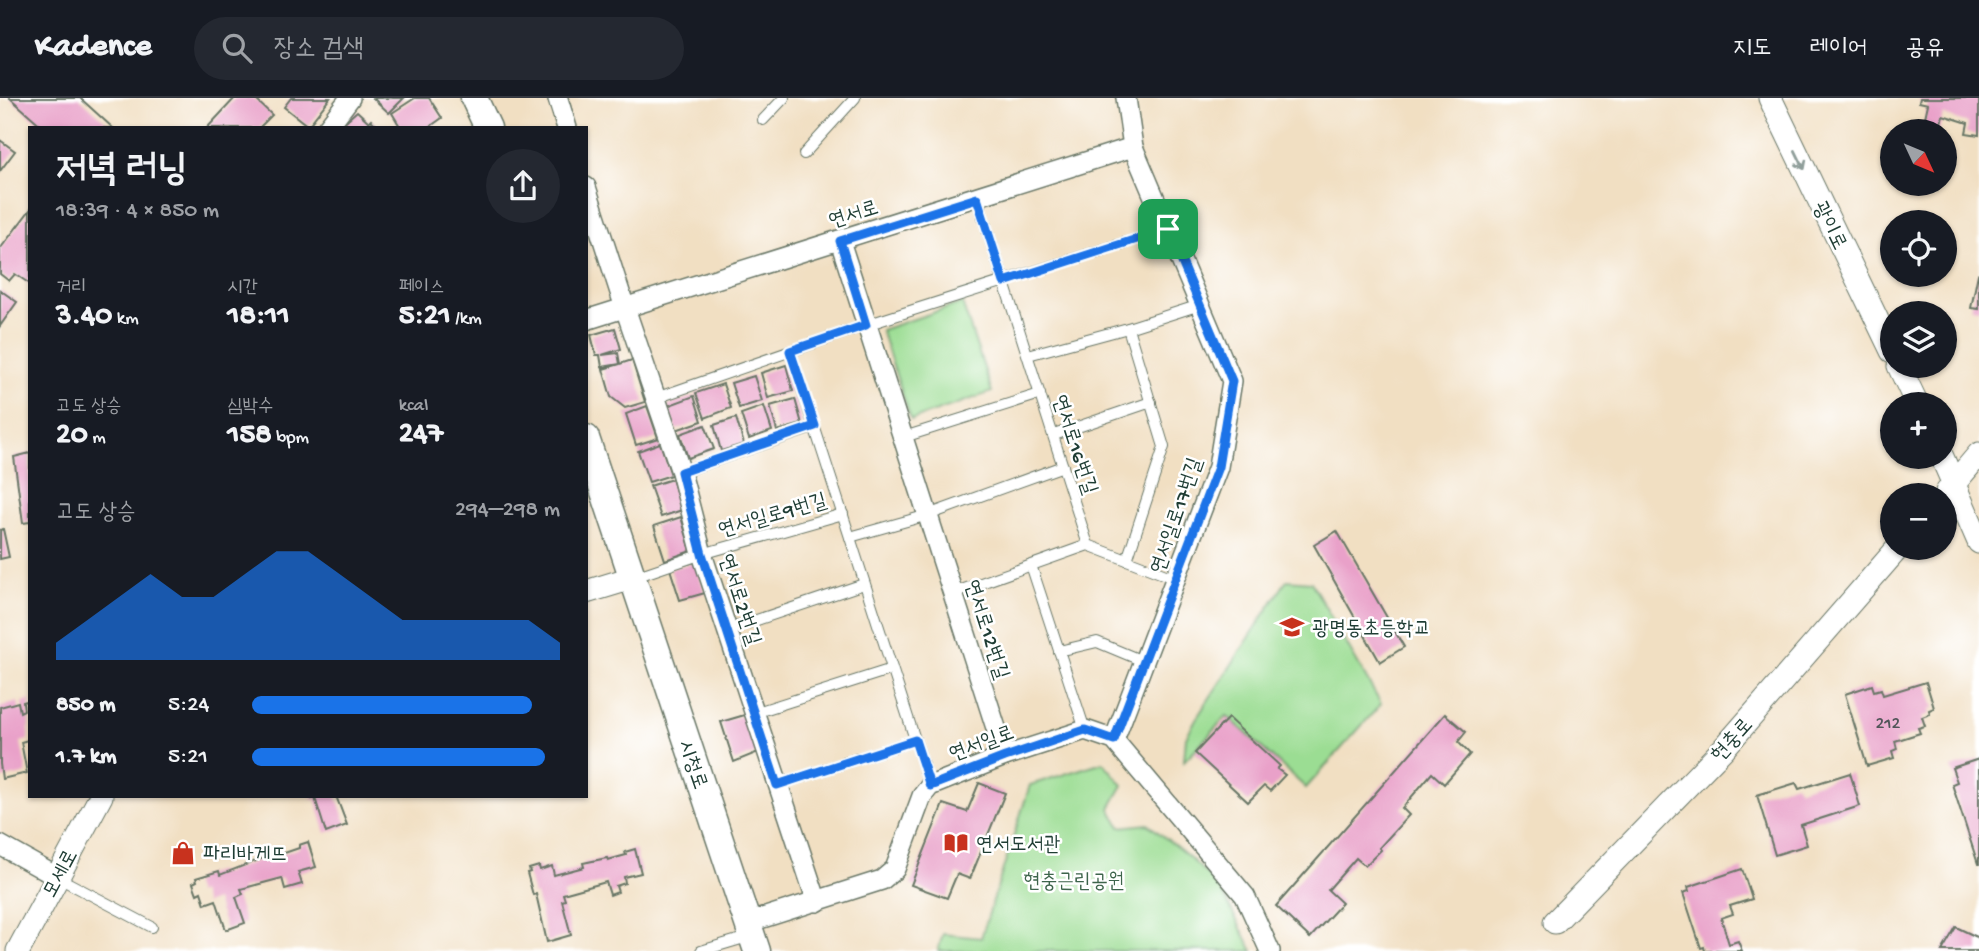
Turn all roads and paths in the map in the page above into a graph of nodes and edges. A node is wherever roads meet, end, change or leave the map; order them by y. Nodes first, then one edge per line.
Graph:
1 (350, 98) edge
2 (474, 98) edge
3 (560, 98) edge
4 (784, 98) edge
5 (1126, 98) edge
6 (1770, 98) edge
7 (852, 99) edge
8 (763, 120) dead end
9 (329, 126) edge
10 (487, 126) edge
11 (567, 126) edge
12 (1133, 147) junction
13 (804, 154) dead end
14 (588, 193) edge
15 (977, 198) junction
16 (1168, 229) junction
17 (840, 241) junction
18 (1004, 282) junction
19 (1200, 305) junction
20 (625, 308) junction
21 (588, 319) edge
22 (866, 325) junction
23 (1880, 326) edge
24 (1128, 328) junction
25 (790, 351) junction
26 (1028, 355) junction
27 (1040, 394) junction
28 (656, 398) junction
29 (1151, 402) junction
30 (815, 426) junction
31 (1054, 435) junction
32 (904, 437) junction
33 (588, 444) edge
34 (1979, 454) edge
35 (1063, 466) junction
36 (681, 472) junction
37 (1955, 483) edge
38 (1957, 502) edge
39 (843, 514) junction
40 (928, 515) junction
41 (850, 537) junction
42 (1979, 541) edge
43 (1088, 545) junction
44 (702, 554) junction
45 (1127, 560) junction
46 (1888, 560) edge
47 (1031, 565) junction
48 (632, 578) junction
49 (1176, 579) junction
50 (864, 584) junction
51 (588, 591) edge
52 (953, 593) junction
53 (727, 630) junction
54 (1059, 651) junction
55 (1145, 662) junction
56 (892, 669) junction
57 (754, 713) junction
58 (1085, 730) junction
59 (915, 740) junction
60 (1114, 740) junction
61 (1005, 757) junction
62 (777, 785) junction
63 (930, 786) junction
64 (100, 798) edge
65 (0, 845) edge
66 (57, 877) junction
67 (817, 902) junction
68 (1555, 922) dead end
69 (152, 928) dead end
70 (752, 937) edge
71 (18, 951) edge
72 (701, 951) edge
73 (1270, 951) edge

1 - 9 street
2 - 10 main road
3 - 11 street
4 - 8 lane
5 - 12 street, 연서일로17번길
6 -> 23 street, 광이로
7 - 13 lane
12 - 15 street, 연서로
12 - 16 street, 연서일로17번길
14 - 20 street, 연서로2번길
15 - 17 street, 연서로
15 - 18 lane, 연서로16번길
16 - 18 lane
16 - 19 street, 연서일로17번길
17 - 20 street, 연서로
17 - 22 street, 연서로12번길
18 - 22 lane
18 - 26 lane, 연서로16번길
19 - 24 lane
19 - 49 street, 연서일로17번길
20 - 21 street, 연서로
20 - 28 street, 연서로2번길
22 - 25 lane
22 - 32 street, 연서로12번길
24 - 26 lane
24 - 29 lane
25 - 28 lane
25 - 30 lane, 연서일로9번길
26 - 27 lane, 연서로16번길
27 - 31 lane, 연서로16번길
27 - 32 lane
28 - 36 street, 연서로2번길
29 - 31 lane
29 - 45 lane
30 - 36 lane
30 - 39 lane, 연서일로9번길
31 - 35 lane, 연서로16번길
32 - 40 street, 연서로12번길
33 - 48 main road, 시청로
34 - 37 street
35 - 40 lane
35 - 43 lane, 연서로16번길
36 - 44 street, 연서로2번길
38 - 42 street
39 - 41 lane, 연서일로9번길
39 - 44 lane, 연서일로9번길
40 - 41 lane
40 - 52 street, 연서로12번길
41 - 50 lane, 연서일로9번길
43 - 45 lane
43 - 47 lane
44 - 48 lane, 연서일로9번길
44 - 53 street, 연서로2번길
45 - 49 lane
46 - 68 street, 현충로
47 - 52 lane
47 - 54 lane
48 - 51 street
48 - 70 main road, 시청로
49 - 55 street, 연서일로17번길
50 - 53 lane
50 - 56 lane, 연서일로9번길
52 - 61 street, 연서로12번길
53 - 57 street, 연서로2번길
54 - 55 lane
54 - 58 lane
55 - 60 street, 연서일로17번길
56 - 57 lane
56 - 59 lane, 연서일로9번길
57 - 62 street, 연서로2번길
58 - 60 street
58 - 61 street, 연서일로
59 - 62 lane
59 - 63 lane, 연서일로9번길
60 - 73 street
61 - 63 street, 연서일로
62 - 67 street, 연서로2번길
63 - 67 street, 연서일로
64 - 66 street, 모세로
65 - 66 street
66 - 69 lane
66 - 71 street, 모세로
67 - 70 street, 연서일로
70 - 72 lane

